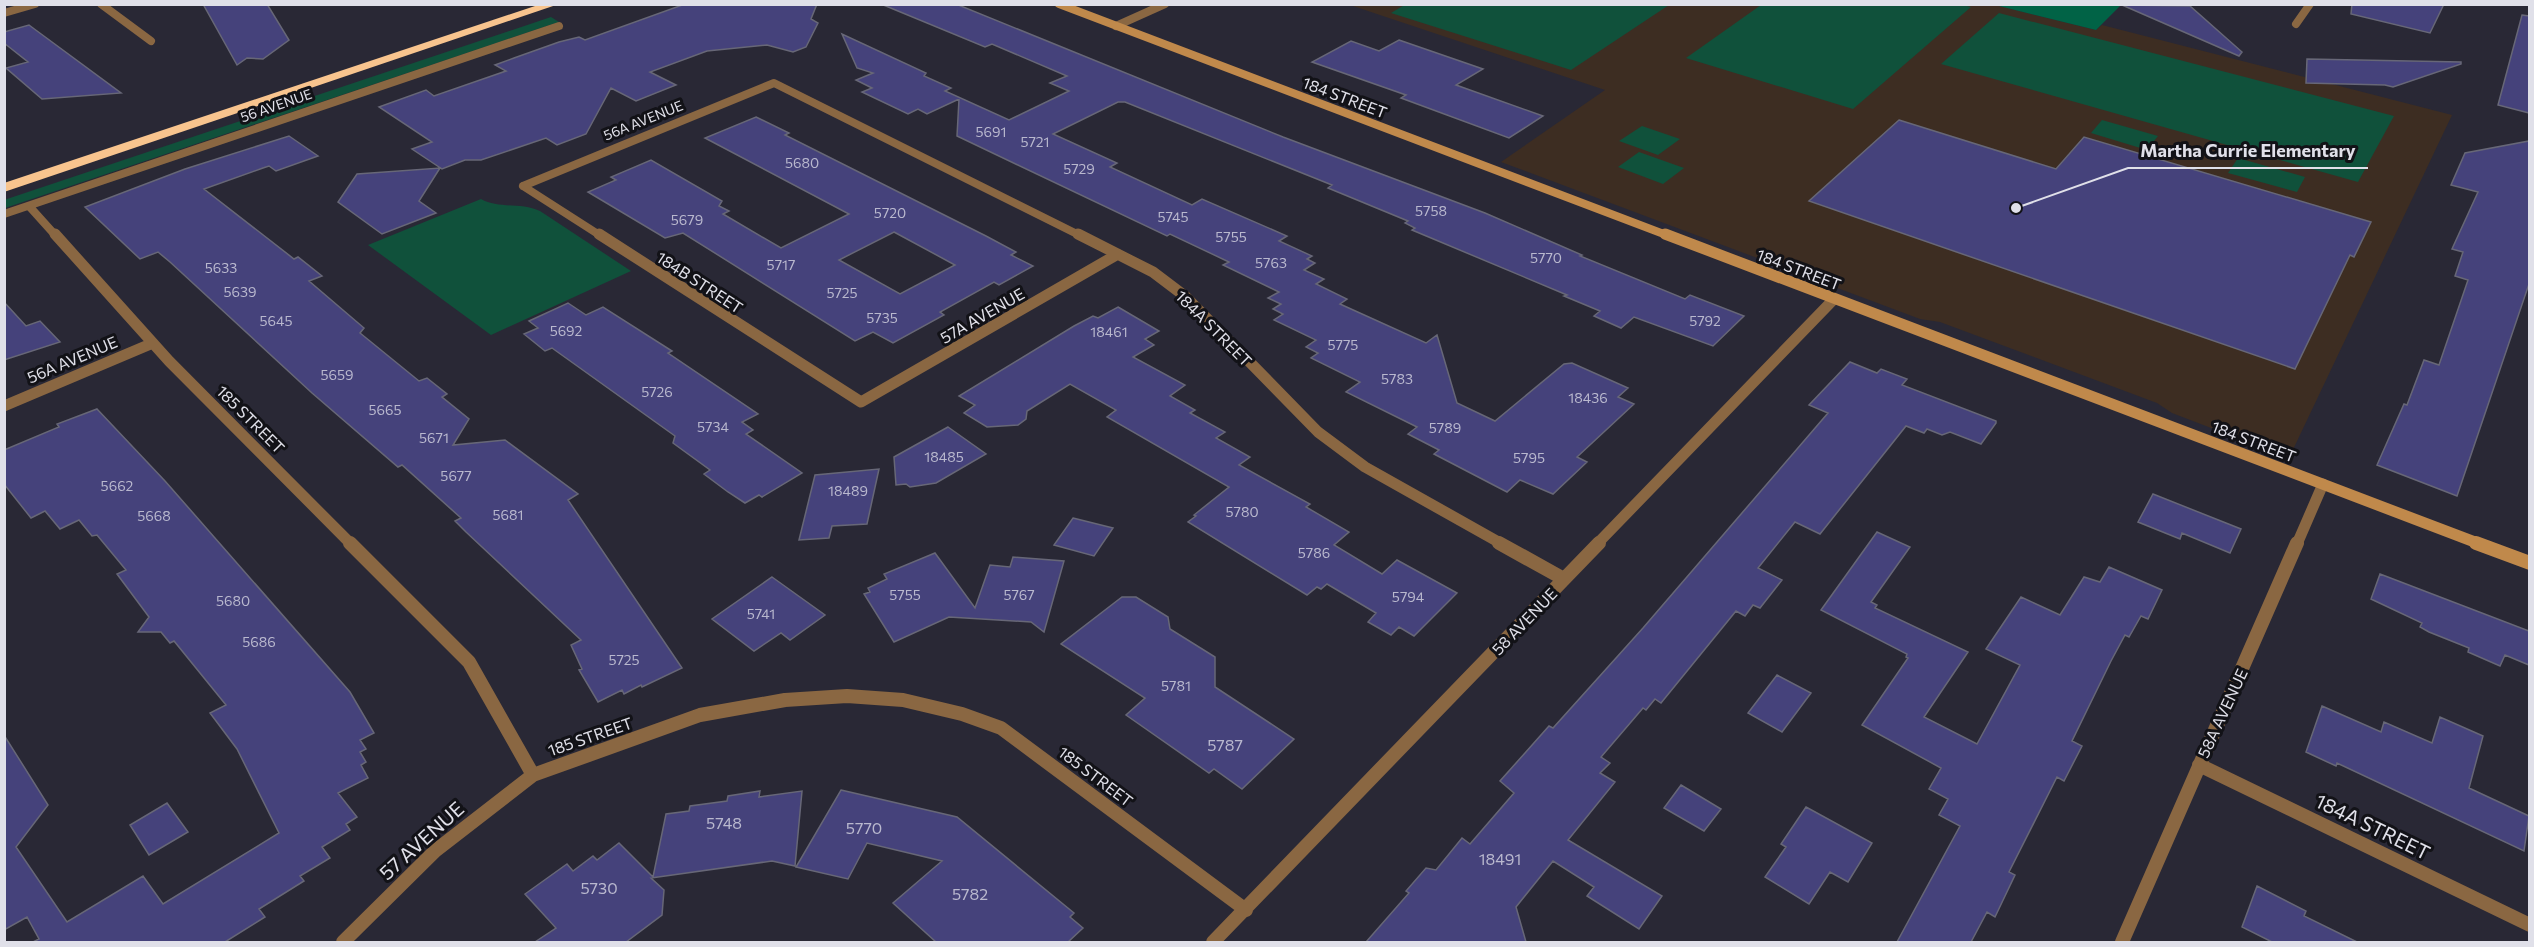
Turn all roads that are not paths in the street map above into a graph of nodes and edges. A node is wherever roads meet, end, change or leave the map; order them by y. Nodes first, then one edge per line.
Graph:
1 (35, 4) edge
2 (101, 4) edge
3 (554, 4) edge
4 (1059, 4) edge
5 (1165, 4) edge
6 (2310, 4) edge
7 (4, 13) edge
8 (2296, 24) dead end
9 (558, 26) dead end
10 (1116, 26) junction
11 (151, 41) dead end
12 (774, 83) joint
13 (523, 186) joint
14 (4, 188) edge
15 (29, 206) junction
16 (4, 214) edge
17 (1118, 254) junction
18 (1834, 298) junction
19 (153, 344) junction
20 (861, 402) joint
21 (4, 406) edge
22 (2324, 484) junction
23 (2529, 563) edge
24 (1564, 579) junction
25 (2199, 765) junction
26 (533, 775) junction
27 (1246, 910) junction
28 (2529, 925) edge
29 (343, 942) edge
30 (1214, 942) edge
31 (2122, 942) edge

1 - 7 street
2 - 11 street
3 - 14 highway, 56 AVENUE
4 - 10 main road, 184 STREET
5 - 10 street
6 - 8 street
9 - 15 street, 56 AVENUE
10 - 18 main road, 184 STREET
12 - 13 street, 56A AVENUE
12 - 17 street, 184A STREET
13 - 20 street, 184B STREET
15 - 16 street, 56 AVENUE
15 - 19 street, 185 STREET
17 - 20 street, 57A AVENUE
17 - 24 street, 184A STREET
18 - 22 main road, 184 STREET
18 - 24 street, 58 AVENUE
19 - 21 street, 56A AVENUE
19 - 26 street, 185 STREET
22 - 23 main road, 184 STREET
22 - 25 street, 58A AVENUE
24 - 27 street, 58 AVENUE
25 - 28 street, 184A STREET
25 - 31 street, 58A AVENUE
26 - 27 street, 185 STREET
26 - 29 street, 57 AVENUE
27 - 30 street, 58 AVENUE

